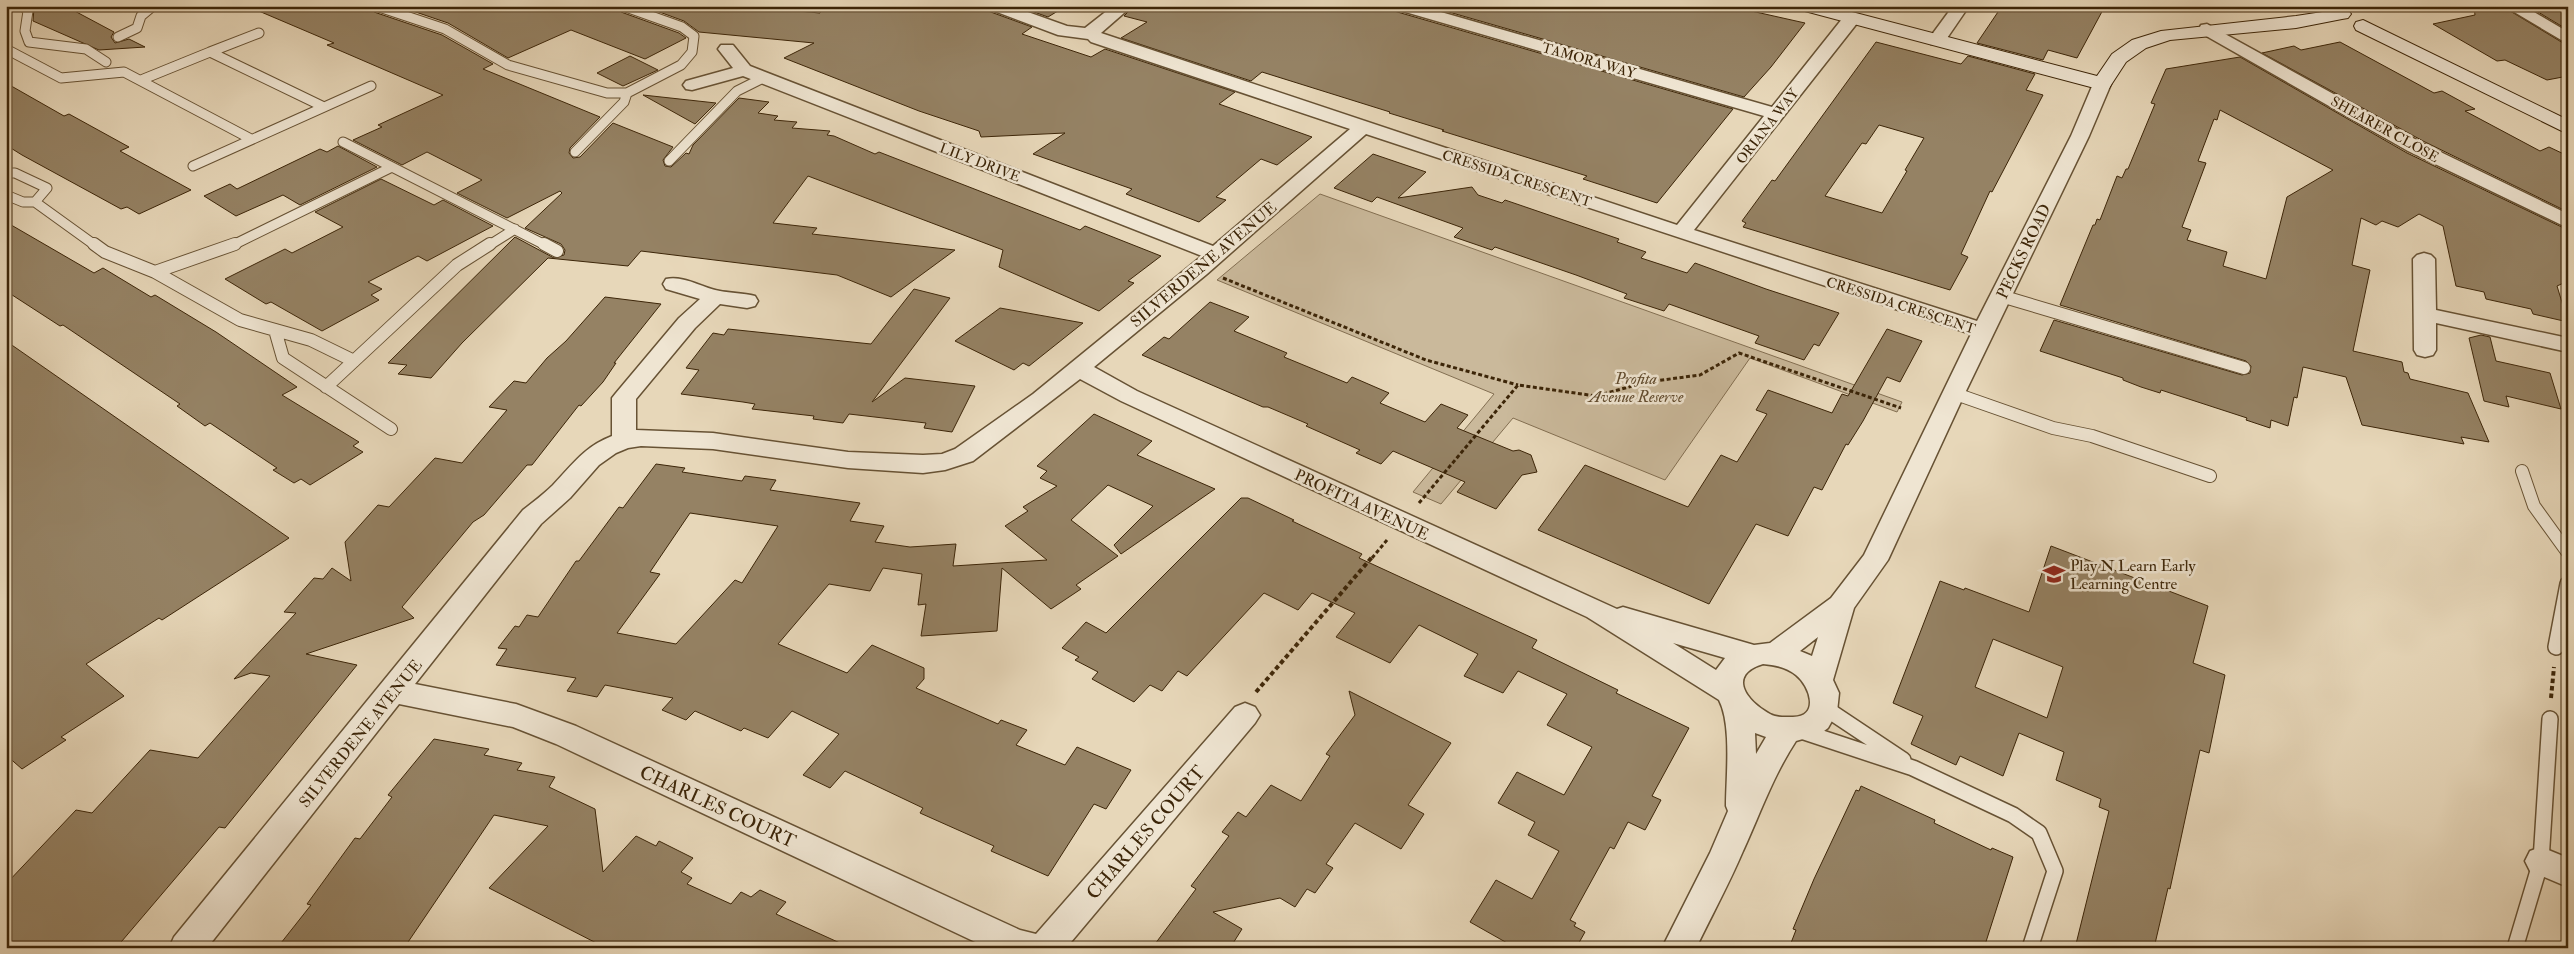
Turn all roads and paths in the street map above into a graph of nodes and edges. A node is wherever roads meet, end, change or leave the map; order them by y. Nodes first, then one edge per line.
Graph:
1 (23, 6) edge
2 (153, 6) edge
3 (376, 6) edge
4 (623, 6) edge
5 (996, 6) edge
6 (1124, 6) edge
7 (1401, 6) edge
8 (1806, 6) edge
9 (1961, 6) edge
10 (2512, 6) edge
11 (2353, 14) edge
12 (1852, 18) junction
13 (2207, 29) junction
14 (1093, 31) junction
15 (258, 33) dead end
16 (118, 37) dead end
17 (2568, 39) edge
18 (1936, 40) junction
19 (6, 49) edge
20 (727, 49) dead end
21 (210, 52) junction
22 (106, 62) dead end
23 (744, 70) junction
24 (763, 78) junction
25 (142, 80) junction
26 (2103, 82) junction
27 (692, 85) dead end
28 (371, 86) dead end
29 (2482, 86) junction
30 (627, 93) junction
31 (324, 107) junction
32 (1777, 114) junction
33 (1363, 128) junction
34 (2568, 128) edge
35 (252, 139) junction
36 (343, 142) dead end
37 (576, 152) dead end
38 (669, 161) dead end
39 (193, 166) dead end
40 (392, 167) junction
41 (6, 173) edge
42 (6, 196) edge
43 (35, 202) junction
44 (2568, 222) edge
45 (515, 229) junction
46 (1681, 233) junction
47 (557, 251) dead end
48 (1216, 254) junction
49 (2424, 260) dead end
50 (1199, 269) junction
51 (155, 272) junction
52 (674, 284) dead end
53 (2001, 296) junction
54 (715, 297) junction
55 (747, 301) dead end
56 (2424, 314) junction
57 (275, 330) junction
58 (1984, 332) junction
59 (2568, 345) edge
60 (2425, 350) dead end
61 (354, 361) junction
62 (2244, 368) dead end
63 (1074, 372) junction
64 (1518, 385) junction
65 (326, 387) junction
66 (1953, 393) junction
67 (1901, 408) dead end
68 (391, 429) dead end
69 (624, 435) junction
70 (2522, 471) dead end
71 (2210, 476) dead end
72 (1402, 523) junction
73 (2568, 553) edge
74 (2568, 584) edge
75 (1840, 605) junction
76 (1597, 610) junction
77 (2556, 647) joint
78 (1764, 654) junction
79 (1819, 680) junction
80 (394, 691) junction
81 (1733, 699) junction
82 (1825, 708) junction
83 (1245, 715) joint
84 (2550, 719) joint
85 (1792, 730) junction
86 (1913, 768) junction
87 (1742, 811) junction
88 (2554, 867) edge
89 (186, 948) edge
90 (1033, 948) edge
91 (1045, 948) edge
92 (1679, 948) edge
93 (2030, 948) edge
94 (2514, 948) edge

1 - 22 lane
2 - 16 lane
3 - 30 lane
4 - 30 lane
5 - 14 street
6 - 14 street
7 - 32 street, TAMORA WAY
8 - 12 street
9 - 18 street
10 - 17 street
11 - 13 street, PECKS ROAD
11 - 29 street
11 - 29 street
12 - 18 street
12 - 32 street, ORIANA WAY
13 - 26 street, PECKS ROAD
13 - 44 street, SHEARER CLOSE
14 - 33 street, CRESSIDA CRESCENT
15 - 21 lane
18 - 26 street
19 - 25 lane
20 - 23 street, LILY DRIVE
21 - 25 lane
21 - 31 lane
23 - 24 street, LILY DRIVE
23 - 27 street
24 - 38 lane
24 - 48 street, LILY DRIVE
25 - 35 lane
26 - 53 street, PECKS ROAD
28 - 31 lane
29 - 34 street
30 - 37 lane
31 - 35 lane
32 - 46 street, ORIANA WAY
33 - 46 street, CRESSIDA CRESCENT
33 - 48 street, SILVERDENE AVENUE
35 - 39 lane
36 - 40 lane
40 - 45 lane
40 - 51 lane
41 - 43 lane
42 - 43 lane
43 - 51 lane
45 - 47 lane
45 - 61 lane
46 - 58 street, CRESSIDA CRESCENT
48 - 50 street, SILVERDENE AVENUE
49 - 56 street
50 - 63 street, SILVERDENE AVENUE
50 - 64 path
51 - 57 lane
52 - 54 street
53 - 58 street, PECKS ROAD
53 - 62 lane
54 - 55 street
54 - 69 street
56 - 59 street
56 - 60 street
57 - 61 lane
57 - 65 lane
58 - 66 street, PECKS ROAD
61 - 65 lane
63 - 69 street, SILVERDENE AVENUE
63 - 72 street, PROFITA AVENUE
64 - 67 path
64 - 72 path
65 - 68 lane
66 - 71 lane
66 - 75 street, PECKS ROAD
69 - 80 street, SILVERDENE AVENUE
70 - 73 lane
72 - 76 street, PROFITA AVENUE
72 - 83 path
74 - 77 lane
75 - 78 street, PECKS ROAD
75 - 79 street, PECKS ROAD
76 - 78 street, PROFITA AVENUE
76 - 81 street, PROFITA AVENUE
77 - 84 path
78 - 79 street
78 - 81 street
79 - 82 street
80 - 89 street, SILVERDENE AVENUE
80 - 90 street, CHARLES COURT
81 - 85 street
81 - 87 street
82 - 85 street
82 - 86 lane
83 - 91 street, CHARLES COURT
84 - 88 lane
85 - 86 lane
85 - 87 street
86 - 93 lane
87 - 92 street
88 - 94 lane

